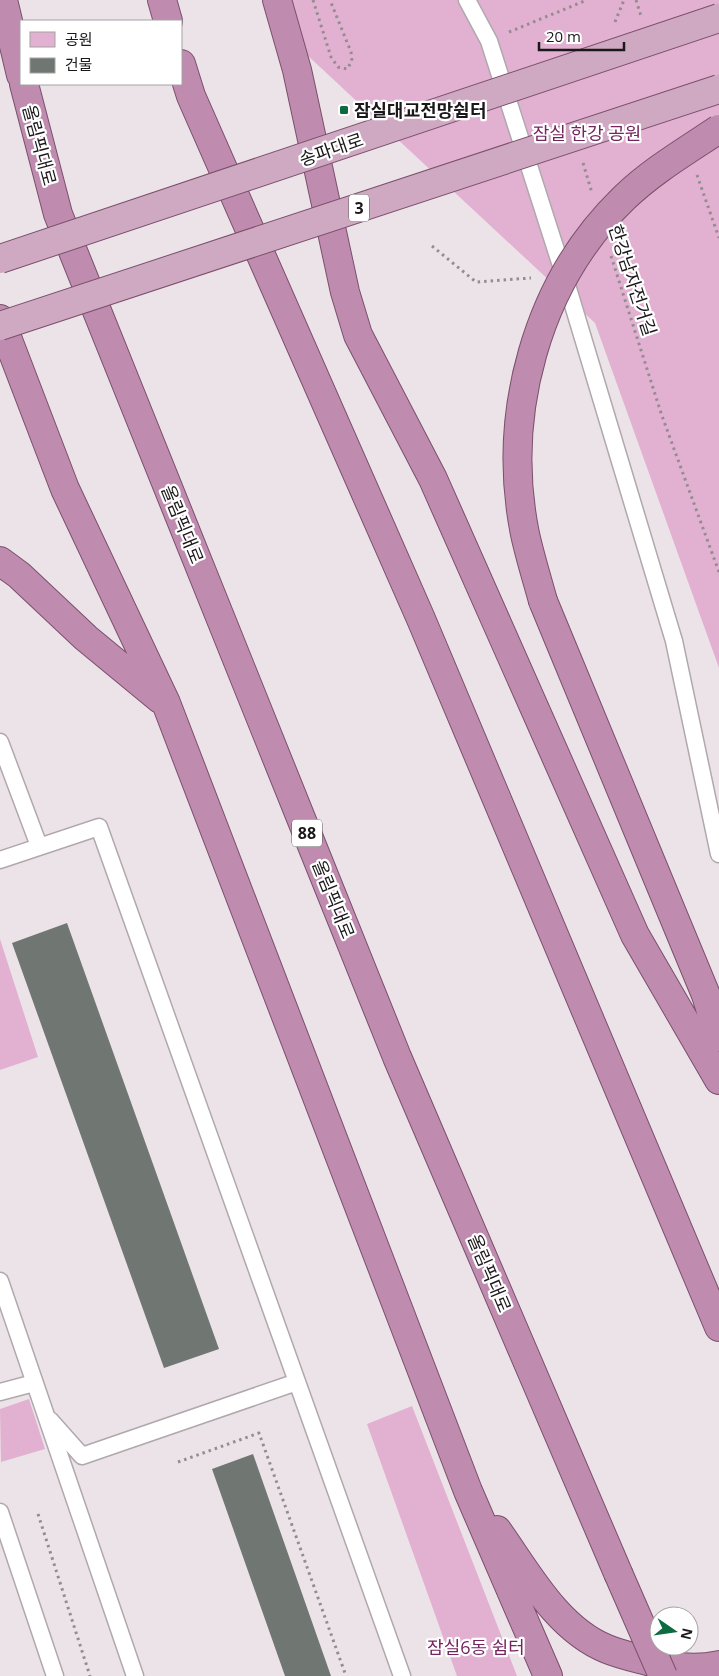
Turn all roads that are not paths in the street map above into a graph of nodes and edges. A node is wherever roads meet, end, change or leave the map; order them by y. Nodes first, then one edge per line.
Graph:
1 (3, 0) edge
2 (162, 0) edge
3 (277, 0) edge
4 (467, 0) edge
5 (719, 18) edge
6 (168, 20) edge
7 (182, 67) edge
8 (20, 71) edge
9 (24, 85) edge
10 (719, 89) edge
11 (719, 130) edge
12 (0, 259) edge
13 (0, 319) edge
14 (0, 326) edge
15 (0, 561) edge
16 (166, 703) junction
17 (0, 742) edge
18 (39, 846) junction
19 (719, 854) edge
20 (0, 860) edge
21 (719, 1037) edge
22 (719, 1080) edge
23 (0, 1281) edge
24 (719, 1326) edge
25 (297, 1382) junction
26 (34, 1383) junction
27 (0, 1392) edge
28 (44, 1413) junction
29 (468, 1491) junction
30 (0, 1512) edge
31 (719, 1665) edge
32 (55, 1676) edge
33 (135, 1676) edge
34 (402, 1676) edge
35 (548, 1676) edge
36 (663, 1676) edge

1 - 8 highway
2 - 6 highway
3 - 22 highway
4 - 19 lane
5 - 12 main road, 송파대로, bridge
7 - 24 highway
9 - 36 highway, 올림픽대로 / 88, bridge
10 - 14 main road, 3, bridge
11 - 21 highway, bridge
13 - 16 highway
15 - 16 highway
16 - 29 highway
17 - 18 lane
18 - 20 lane
18 - 25 lane
23 - 26 lane
25 - 28 lane
25 - 34 lane
26 - 27 lane
26 - 28 lane
28 - 33 lane
29 - 31 highway
29 - 35 highway
30 - 32 lane

